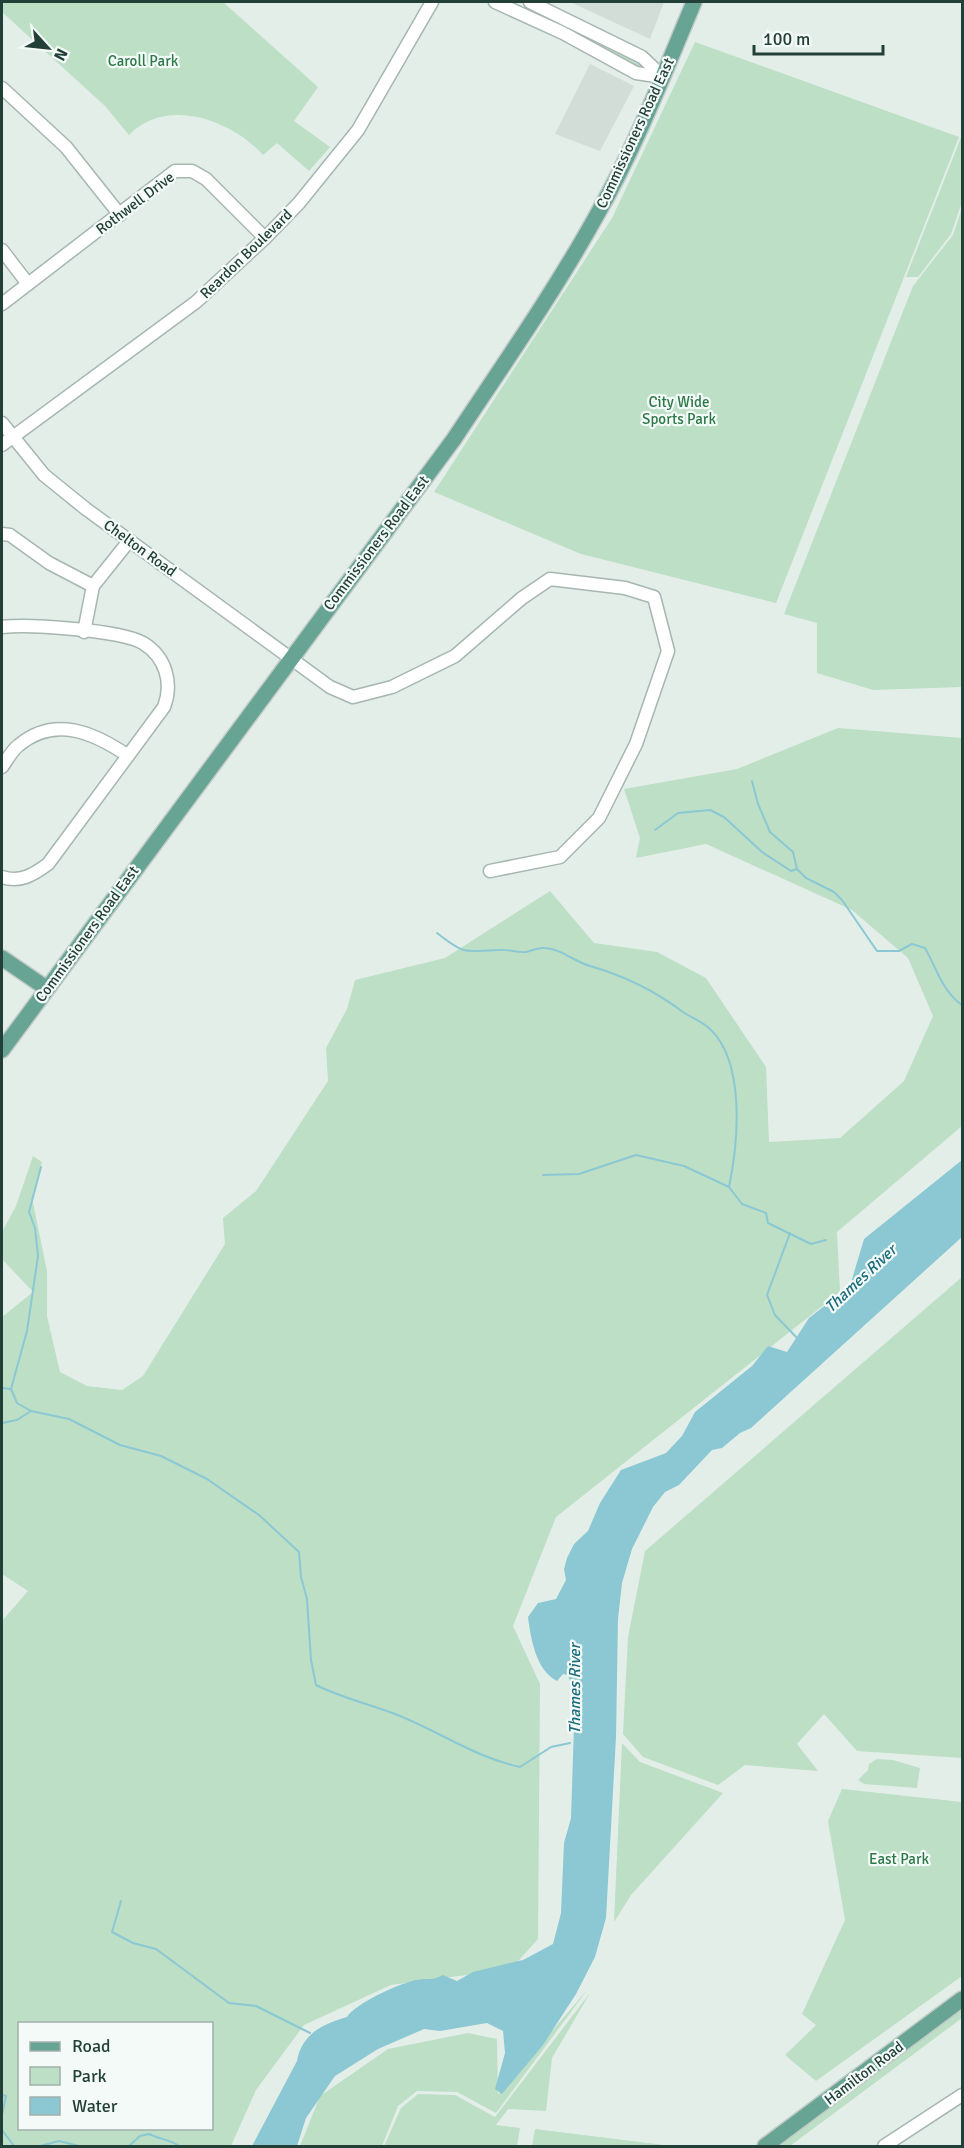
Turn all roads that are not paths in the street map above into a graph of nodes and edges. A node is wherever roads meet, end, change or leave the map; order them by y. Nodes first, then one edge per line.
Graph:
1 (495, 2) edge
2 (530, 2) edge
3 (694, 2) edge
4 (430, 3) edge
5 (663, 77) junction
6 (2, 88) edge
7 (120, 215) junction
8 (265, 238) junction
9 (2, 250) edge
10 (28, 284) junction
11 (2, 304) edge
12 (2, 423) edge
13 (13, 437) junction
14 (2, 445) edge
15 (2, 534) edge
16 (129, 541) junction
17 (93, 586) junction
18 (2, 627) edge
19 (84, 632) junction
20 (291, 658) junction
21 (128, 755) junction
22 (2, 767) edge
23 (490, 871) dead end
24 (2, 877) edge
25 (2, 958) edge
26 (46, 988) junction
27 (2, 1050) edge
28 (963, 1999) edge
29 (963, 2095) edge
30 (765, 2146) edge
31 (884, 2146) edge

1 - 5 street
2 - 5 street
3 - 5 main road, Commissioners Road East
4 - 8 street, Reardon Boulevard
5 - 20 main road, Commissioners Road East
6 - 7 street
7 - 8 street, Rothwell Drive
7 - 10 street, Rothwell Drive
8 - 13 street, Reardon Boulevard
9 - 10 street
10 - 11 street, Rothwell Drive
12 - 13 street, Chelton Road
13 - 14 street, Reardon Boulevard
13 - 16 street, Chelton Road
15 - 17 street
16 - 17 street
16 - 20 street, Chelton Road
17 - 19 street
18 - 19 street
19 - 21 street
20 - 23 street, Chelton Road
20 - 26 main road, Commissioners Road East
21 - 22 street
21 - 24 street
25 - 26 main road
26 - 27 main road, Commissioners Road East
28 - 30 main road, Hamilton Road
29 - 31 street

